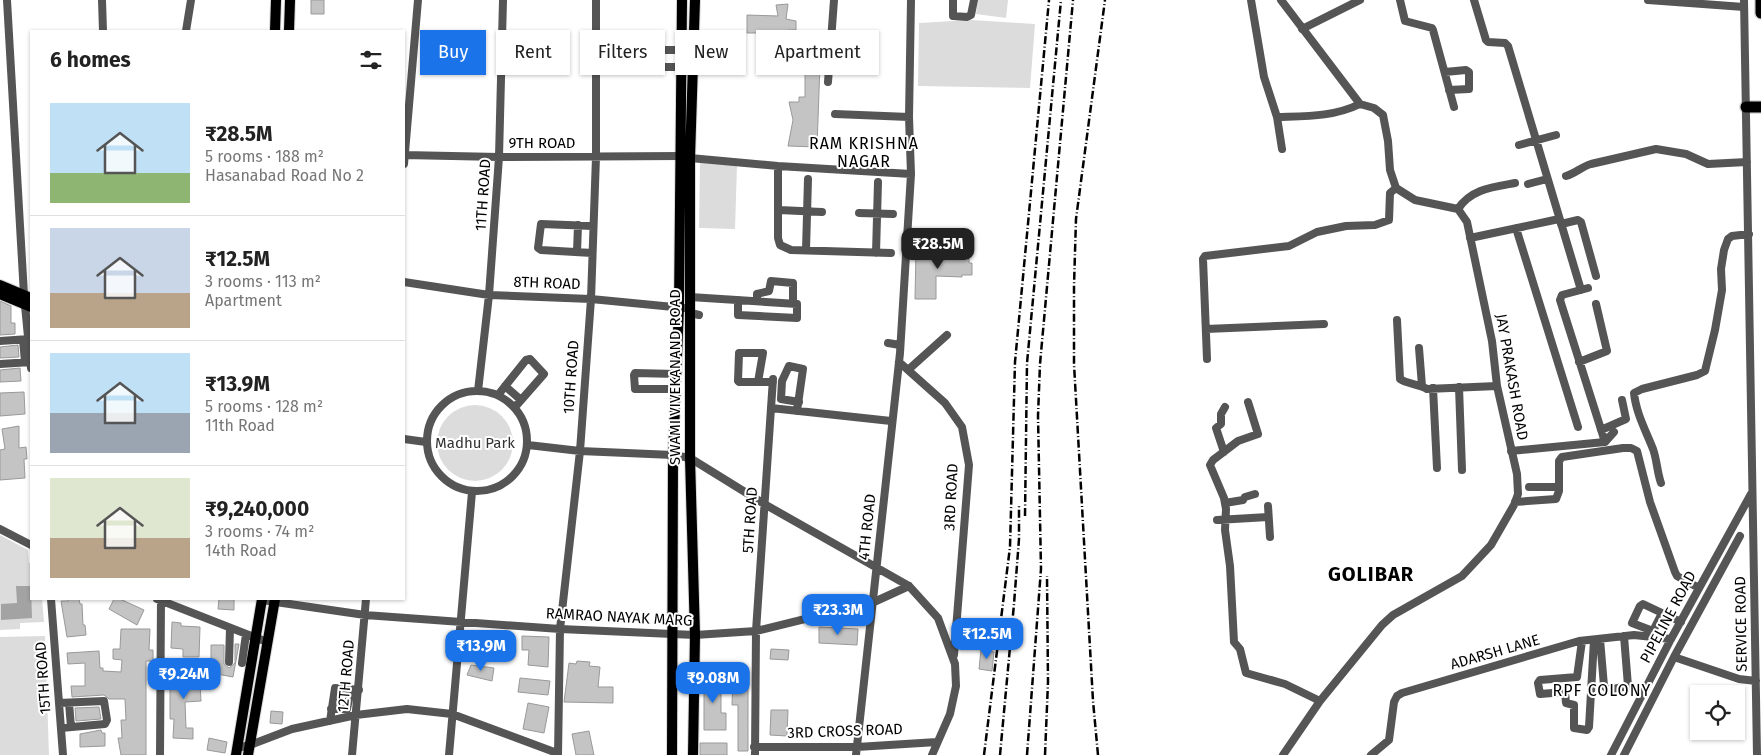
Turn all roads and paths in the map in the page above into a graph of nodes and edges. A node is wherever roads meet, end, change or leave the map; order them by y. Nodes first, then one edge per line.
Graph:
1 (7, 0) edge
2 (102, 0) edge
3 (191, 0) edge
4 (276, 0) edge
5 (290, 0) edge
6 (418, 0) edge
7 (503, 0) edge
8 (596, 0) edge
9 (682, 0) edge
10 (695, 0) edge
11 (834, 0) edge
12 (911, 0) edge
13 (953, 0) edge
14 (974, 0) edge
15 (1251, 0) edge
16 (1281, 0) edge
17 (1360, 0) edge
18 (1400, 0) edge
19 (1474, 0) edge
20 (1648, 0) edge
21 (1761, 0) edge
22 (1744, 3) edge
23 (1761, 13) edge
24 (1302, 29) junction
25 (103, 30) edge
26 (186, 30) edge
27 (275, 30) edge
28 (290, 30) edge
29 (682, 30) edge
30 (694, 30) edge
31 (675, 50) edge
32 (675, 67) edge
33 (1444, 72) junction
34 (682, 75) edge
35 (692, 75) edge
36 (828, 82) dead end
37 (1450, 90) junction
38 (1360, 104) junction
39 (1454, 107) dead end
40 (1746, 107) junction
41 (1761, 107) edge
42 (835, 114) dead end
43 (909, 117) junction
44 (1277, 117) junction
45 (1556, 135) dead end
46 (1536, 141) junction
47 (1519, 146) dead end
48 (405, 147) edge
49 (1282, 149) dead end
50 (499, 157) junction
51 (596, 157) junction
52 (685, 157) junction
53 (405, 158) edge
54 (1747, 162) junction
55 (778, 166) junction
56 (911, 174) junction
57 (1566, 176) dead end
58 (808, 179) dead end
59 (1547, 179) junction
60 (878, 182) dead end
61 (1515, 183) dead end
62 (1528, 184) dead end
63 (1396, 188) junction
64 (1458, 209) junction
65 (779, 210) junction
66 (807, 211) junction
67 (822, 212) dead end
68 (859, 213) dead end
69 (877, 214) junction
70 (894, 214) dead end
71 (1560, 222) junction
72 (578, 225) junction
73 (593, 226) junction
74 (1516, 228) junction
75 (1749, 234) junction
76 (1470, 238) junction
77 (806, 250) junction
78 (577, 252) junction
79 (592, 253) junction
80 (876, 253) junction
81 (891, 253) dead end
82 (1596, 276) dead end
83 (405, 282) edge
84 (0, 285) edge
85 (0, 294) edge
86 (489, 295) junction
87 (690, 297) junction
88 (591, 298) junction
89 (738, 300) junction
90 (28, 301) edge
91 (757, 301) junction
92 (768, 302) junction
93 (793, 304) junction
94 (1596, 304) dead end
95 (679, 308) junction
96 (693, 312) junction
97 (767, 317) junction
98 (1397, 320) dead end
99 (1324, 324) dead end
100 (1206, 329) junction
101 (947, 335) dead end
102 (690, 338) junction
103 (26, 339) junction
104 (678, 339) junction
105 (0, 341) edge
106 (888, 343) dead end
107 (900, 345) junction
108 (1419, 348) dead end
109 (1207, 359) dead end
110 (28, 362) edge
111 (899, 362) junction
112 (1579, 362) junction
113 (0, 364) edge
114 (908, 370) junction
115 (677, 374) junction
116 (758, 382) junction
117 (773, 383) junction
118 (505, 386) junction
119 (1422, 386) junction
120 (1497, 386) junction
121 (782, 387) junction
122 (1458, 387) junction
123 (1433, 388) junction
124 (676, 389) junction
125 (478, 391) junction
126 (498, 395) junction
127 (521, 400) junction
128 (1622, 400) dead end
129 (1248, 402) dead end
130 (798, 406) junction
131 (515, 407) junction
132 (1225, 407) dead end
133 (771, 408) junction
134 (891, 421) junction
135 (1578, 426) dead end
136 (1601, 430) junction
137 (1614, 432) dead end
138 (405, 439) edge
139 (426, 442) junction
140 (1605, 442) junction
141 (528, 445) junction
142 (580, 451) junction
143 (1511, 451) junction
144 (1224, 452) junction
145 (673, 455) junction
146 (690, 458) junction
147 (1437, 468) dead end
148 (1462, 470) dead end
149 (1662, 483) dead end
150 (1529, 487) dead end
151 (1559, 487) junction
152 (472, 492) junction
153 (1752, 492) junction
154 (1255, 494) dead end
155 (1515, 502) junction
156 (1225, 503) junction
157 (766, 505) junction
158 (1268, 506) dead end
159 (1268, 517) junction
160 (1217, 520) dead end
161 (1226, 520) junction
162 (0, 529) edge
163 (1740, 536) dead end
164 (1270, 537) dead end
165 (30, 544) edge
166 (876, 567) junction
167 (909, 586) junction
168 (1699, 588) junction
169 (51, 600) edge
170 (160, 600) edge
171 (162, 600) edge
172 (262, 600) edge
173 (275, 600) edge
174 (366, 600) edge
175 (874, 602) junction
176 (1662, 613) junction
177 (365, 615) junction
178 (460, 621) junction
179 (1681, 622) junction
180 (1636, 625) junction
181 (230, 628) junction
182 (560, 629) junction
183 (756, 631) junction
184 (246, 634) junction
185 (673, 634) junction
186 (695, 635) junction
187 (1624, 636) junction
188 (1634, 636) junction
189 (1597, 639) junction
190 (1671, 639) junction
191 (262, 641) junction
192 (1582, 641) junction
193 (230, 642) junction
194 (247, 648) junction
195 (1674, 657) junction
196 (954, 659) junction
197 (229, 662) dead end
198 (242, 663) dead end
199 (1756, 681) junction
200 (355, 689) junction
201 (1320, 701) junction
202 (59, 703) junction
203 (69, 703) junction
204 (331, 709) junction
205 (452, 714) junction
206 (356, 715) junction
207 (330, 721) junction
208 (71, 727) junction
209 (61, 728) junction
210 (937, 742) junction
211 (249, 750) edge
212 (236, 751) edge
213 (754, 751) edge
214 (856, 751) edge
215 (557, 754) edge
216 (63, 755) edge
217 (160, 755) edge
218 (352, 755) edge
219 (449, 755) edge
220 (672, 755) edge
221 (693, 755) edge
222 (932, 755) edge
223 (1283, 755) edge
224 (1371, 755) edge
225 (1610, 755) edge
226 (1624, 755) edge
227 (1757, 755) edge

1 - 90 street
2 - 25 street
3 - 26 street
4 - 27 main road
5 - 28 main road
6 - 48 street
7 - 50 street, 11TH ROAD
8 - 51 street, 10TH ROAD
9 - 29 main road, SWAMI VIVEKANAND ROAD
10 - 30 main road, SWAMI VIVEKANAND ROAD
11 - 36 street
12 - 43 street, 4TH ROAD
13 - 14 street
15 - 44 street
16 - 24 street
17 - 24 street
18 - 33 street
19 - 46 street
20 - 22 street
21 - 23 highway
22 - 40 street, SERVICE ROAD
24 - 38 street
31 - 32 street
33 - 37 street
33 - 37 street
34 - 52 main road, SWAMI VIVEKANAND ROAD
35 - 52 main road, SWAMI VIVEKANAND ROAD
37 - 39 street
38 - 44 street
38 - 63 street
40 - 41 highway
40 - 54 street, SERVICE ROAD
42 - 43 street
43 - 56 street, 4TH ROAD
44 - 49 street
45 - 46 street
46 - 47 street
46 - 59 street
50 - 51 street, 9TH ROAD
50 - 53 street, 9TH ROAD
50 - 86 street, 11TH ROAD
51 - 52 street, 9TH ROAD
51 - 73 street, 10TH ROAD
52 - 55 street, 9TH ROAD
52 - 87 main road, SWAMI VIVEKANAND ROAD
52 - 95 main road, SWAMI VIVEKANAND ROAD
54 - 57 street
54 - 75 street, SERVICE ROAD
55 - 56 street, 9TH ROAD
55 - 65 street
56 - 107 street, 4TH ROAD
58 - 66 street
59 - 62 street
59 - 71 street
60 - 69 street
61 - 64 street
63 - 64 street
63 - 100 street
64 - 76 street, JAY PRAKASH ROAD
65 - 66 street
65 - 77 street
66 - 67 street
66 - 77 street
68 - 69 street
69 - 70 street
69 - 80 street
71 - 74 street
71 - 82 street
71 - 112 street
72 - 73 street
72 - 78 street
72 - 78 street
73 - 79 street, 10TH ROAD
74 - 76 street
74 - 135 street
75 - 149 street
75 - 153 street, SERVICE ROAD
76 - 120 street, JAY PRAKASH ROAD
77 - 80 street
78 - 79 street
79 - 88 street, 10TH ROAD
80 - 81 street
83 - 86 street, 8TH ROAD
84 - 90 main road
85 - 90 main road
86 - 88 street, 8TH ROAD
86 - 125 street, 11TH ROAD
87 - 89 street
87 - 96 main road, SWAMI VIVEKANAND ROAD
88 - 95 street, 8TH ROAD
88 - 142 street, 10TH ROAD
89 - 91 street
89 - 97 street
90 - 103 street
91 - 92 street
91 - 93 street
92 - 93 street
92 - 97 street
93 - 97 street
94 - 112 street
95 - 96 street, 8TH ROAD
95 - 104 main road, SWAMI VIVEKANAND ROAD
96 - 102 main road, SWAMI VIVEKANAND ROAD
98 - 119 street
99 - 100 street
100 - 109 street
101 - 114 street
102 - 104 main road
102 - 146 main road, SWAMI VIVEKANAND ROAD
103 - 105 street
103 - 110 street
104 - 115 main road, SWAMI VIVEKANAND ROAD
106 - 107 street
107 - 111 street, 4TH ROAD
108 - 119 street
110 - 113 street
111 - 114 street, 3RD ROAD
111 - 134 street, 4TH ROAD
112 - 136 street
114 - 196 street, 3RD ROAD
115 - 124 main road, SWAMI VIVEKANAND ROAD
115 - 124 street
116 - 116 street
116 - 117 street
117 - 121 street
117 - 133 street, 5TH ROAD
118 - 126 street
118 - 127 street
118 - 127 street
119 - 123 street
120 - 122 street
120 - 143 street, JAY PRAKASH ROAD
121 - 130 street
121 - 130 street
122 - 123 street
122 - 148 street
123 - 147 street
124 - 145 main road, SWAMI VIVEKANAND ROAD
125 - 126 street
125 - 139 street
126 - 131 street
127 - 131 street
128 - 136 street
129 - 144 street
130 - 133 street
130 - 134 street
131 - 141 street
132 - 144 street
133 - 157 street, 5TH ROAD
134 - 166 street, 4TH ROAD
136 - 140 street
137 - 140 street
138 - 139 street
139 - 152 street
140 - 143 street
141 - 142 street
141 - 152 street
142 - 145 street
142 - 182 street, 10TH ROAD
143 - 155 street, JAY PRAKASH ROAD
144 - 156 street
145 - 146 street
145 - 185 main road, SWAMI VIVEKANAND ROAD
146 - 157 street
146 - 186 main road, SWAMI VIVEKANAND ROAD
150 - 151 street
151 - 155 street
151 - 168 street
152 - 178 street
153 - 168 street, PIPELINE ROAD
153 - 199 street, SERVICE ROAD
154 - 156 street
155 - 201 street, JAY PRAKASH ROAD
156 - 161 street
157 - 166 street
157 - 183 street, 5TH ROAD
158 - 159 street
159 - 161 street
159 - 164 street
160 - 161 street
161 - 201 street
162 - 165 street
163 - 195 street
166 - 167 street
166 - 175 street, 4TH ROAD
167 - 175 street, RAMRAO NAYAK MARG
167 - 196 street
168 - 179 street, PIPELINE ROAD
169 - 202 street, 15TH ROAD
170 - 217 street
171 - 181 street
172 - 191 main road
173 - 177 street, RAMRAO NAYAK MARG
173 - 191 main road
174 - 177 street, 12TH ROAD
175 - 183 street, RAMRAO NAYAK MARG
175 - 214 street, 4TH ROAD
176 - 179 street
176 - 180 street
176 - 180 street
177 - 178 street, RAMRAO NAYAK MARG
177 - 200 street, 12TH ROAD
178 - 182 street, RAMRAO NAYAK MARG
178 - 205 street
179 - 190 street, PIPELINE ROAD
180 - 188 street
181 - 184 street
181 - 193 street
182 - 185 street, RAMRAO NAYAK MARG
182 - 215 street, 10TH ROAD
183 - 186 street, RAMRAO NAYAK MARG
183 - 213 street, 5TH ROAD
184 - 191 street
184 - 194 street
185 - 186 street, RAMRAO NAYAK MARG
185 - 220 main road, SWAMI VIVEKANAND ROAD
186 - 221 main road, SWAMI VIVEKANAND ROAD
187 - 188 street, ADARSH LANE
187 - 189 street, ADARSH LANE
187 - 189 street
188 - 190 street, ADARSH LANE
189 - 192 street, ADARSH LANE
189 - 192 street
190 - 225 street, PIPELINE ROAD
191 - 194 main road
191 - 211 main road
192 - 224 street, ADARSH LANE
193 - 194 street
193 - 197 street
194 - 198 street
194 - 212 main road
195 - 199 street
195 - 226 street
196 - 210 street
199 - 227 street, SERVICE ROAD
200 - 204 street
200 - 204 street
200 - 206 street, 12TH ROAD
201 - 223 street, JAY PRAKASH ROAD
202 - 203 street
202 - 209 street, 15TH ROAD
203 - 208 street
203 - 208 street
204 - 207 street
205 - 206 street
205 - 215 street
205 - 219 street
206 - 207 street
206 - 218 street, 12TH ROAD
207 - 211 street
208 - 209 street
209 - 216 street, 15TH ROAD
210 - 214 street, 3RD CROSS ROAD
210 - 222 street
211 - 212 street
213 - 214 street, 3RD CROSS ROAD

